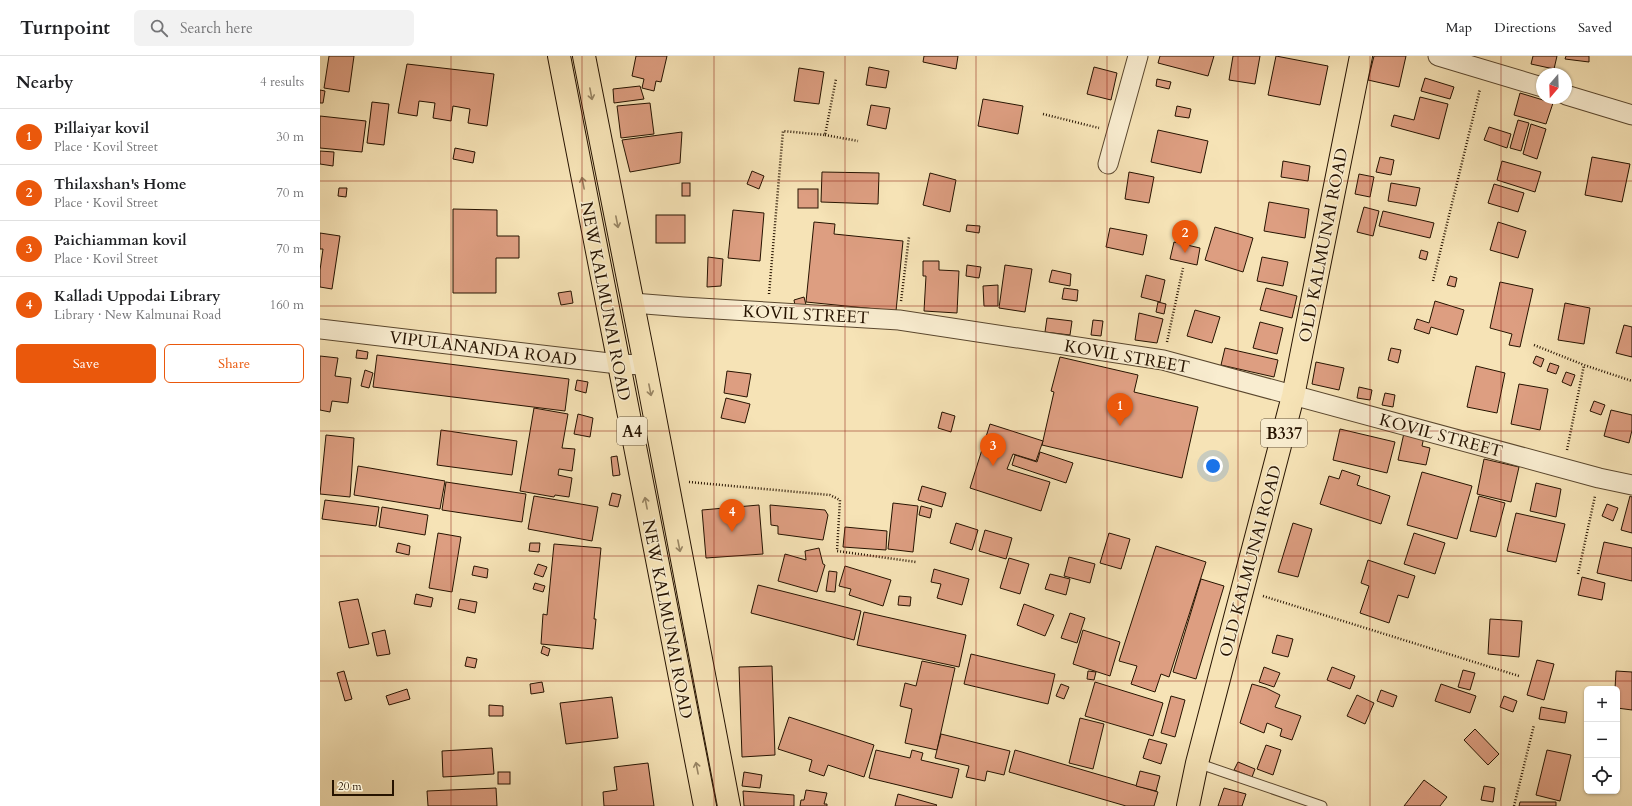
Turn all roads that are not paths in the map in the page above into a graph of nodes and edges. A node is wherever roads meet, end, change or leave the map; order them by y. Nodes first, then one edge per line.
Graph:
1 (559, 56) edge
2 (584, 56) edge
3 (1138, 56) edge
4 (1361, 56) edge
5 (1438, 56) edge
6 (1536, 85) edge
7 (1572, 97) edge
8 (1632, 115) edge
9 (1108, 164) dead end
10 (633, 303) junction
11 (320, 329) edge
12 (618, 364) junction
13 (645, 365) junction
14 (1293, 396) junction
15 (1632, 485) edge
16 (1197, 763) junction
17 (705, 806) edge
18 (729, 806) edge
19 (1188, 806) edge
20 (1322, 806) edge

12 -> 1 main road, NEW KALMUNAI ROAD / A4
2 -> 10 main road, NEW KALMUNAI ROAD / A4
3 - 9 street
4 - 14 main road, OLD KALMUNAI ROAD / B337
5 - 6 street
7 - 8 street
10 - 13 main road, NEW KALMUNAI ROAD / A4
10 - 14 street, KOVIL STREET
11 - 12 street, VIPULANANDA ROAD
12 - 13 street, VIPULANANDA ROAD
17 -> 12 main road, NEW KALMUNAI ROAD / A4
13 -> 18 main road, NEW KALMUNAI ROAD / A4
14 - 15 street, KOVIL STREET
14 - 16 main road, OLD KALMUNAI ROAD / B337
16 - 19 main road, OLD KALMUNAI ROAD / B337
16 - 20 lane

